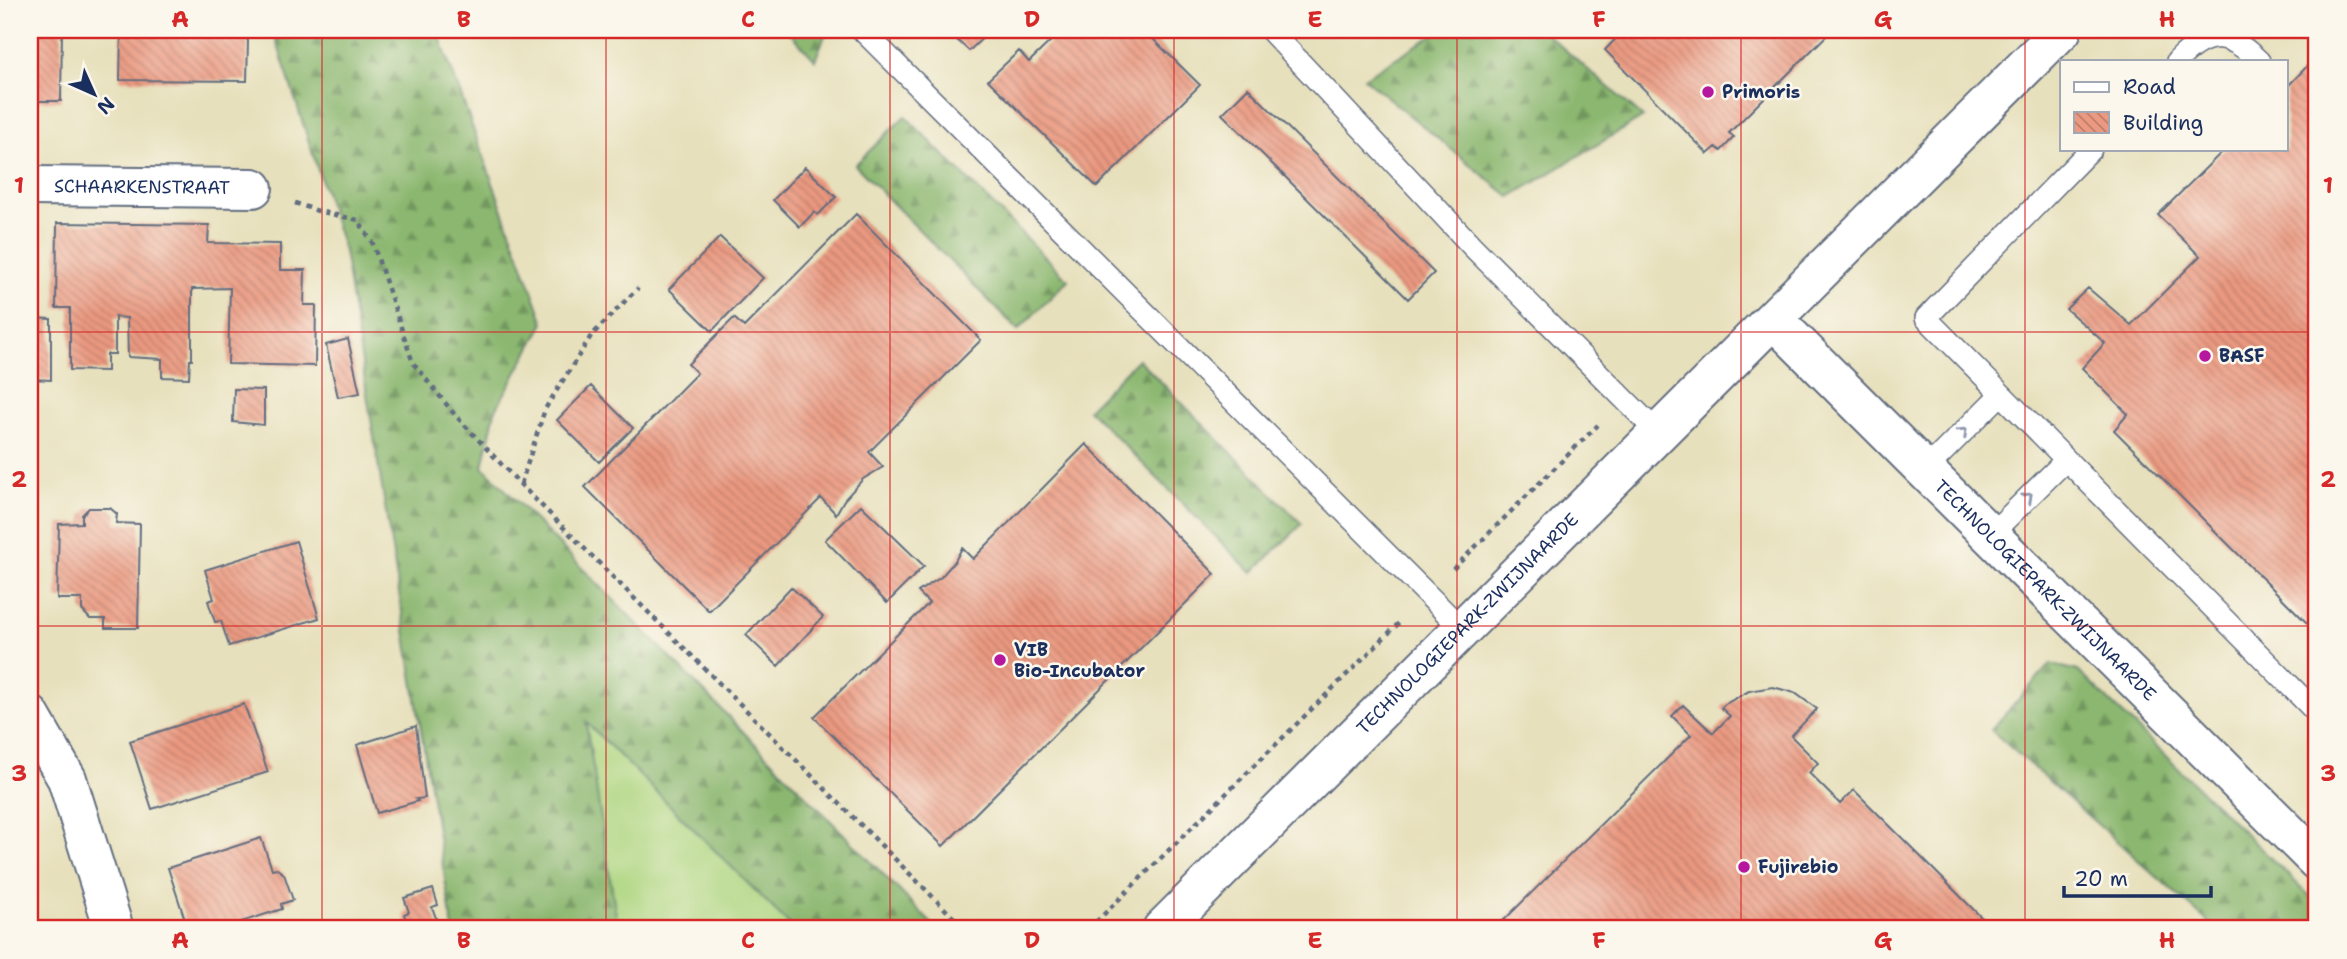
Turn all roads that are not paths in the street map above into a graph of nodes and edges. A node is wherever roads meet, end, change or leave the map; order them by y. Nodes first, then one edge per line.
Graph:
1 (862, 30) edge
2 (1270, 30) edge
3 (2062, 30) edge
4 (2178, 60) edge
5 (2258, 60) edge
6 (2090, 150) edge
7 (30, 186) edge
8 (253, 188) road end
9 (1774, 320) junction
10 (2001, 394) junction
11 (1659, 434) junction
12 (2066, 460) junction
13 (1925, 470) junction
14 (1990, 535) junction
15 (1462, 630) junction
16 (2317, 713) edge
17 (30, 715) edge
18 (2317, 861) edge
19 (114, 929) edge
20 (1162, 929) edge

1 - 15 lane
2 - 11 lane
3 - 9 street, TECHNOLOGIEPARK-ZWIJNAARDE
4 - 5 lane
6 - 10 lane
7 - 8 street, SCHAARKENSTRAAT
9 - 11 street, TECHNOLOGIEPARK-ZWIJNAARDE
9 - 13 street, TECHNOLOGIEPARK-ZWIJNAARDE
10 - 12 lane
13 -> 10 lane
11 - 15 street, TECHNOLOGIEPARK-ZWIJNAARDE
14 -> 12 lane
12 - 16 lane
13 - 14 street, TECHNOLOGIEPARK-ZWIJNAARDE
14 - 18 street, TECHNOLOGIEPARK-ZWIJNAARDE
15 - 20 street, TECHNOLOGIEPARK-ZWIJNAARDE
17 - 19 street

